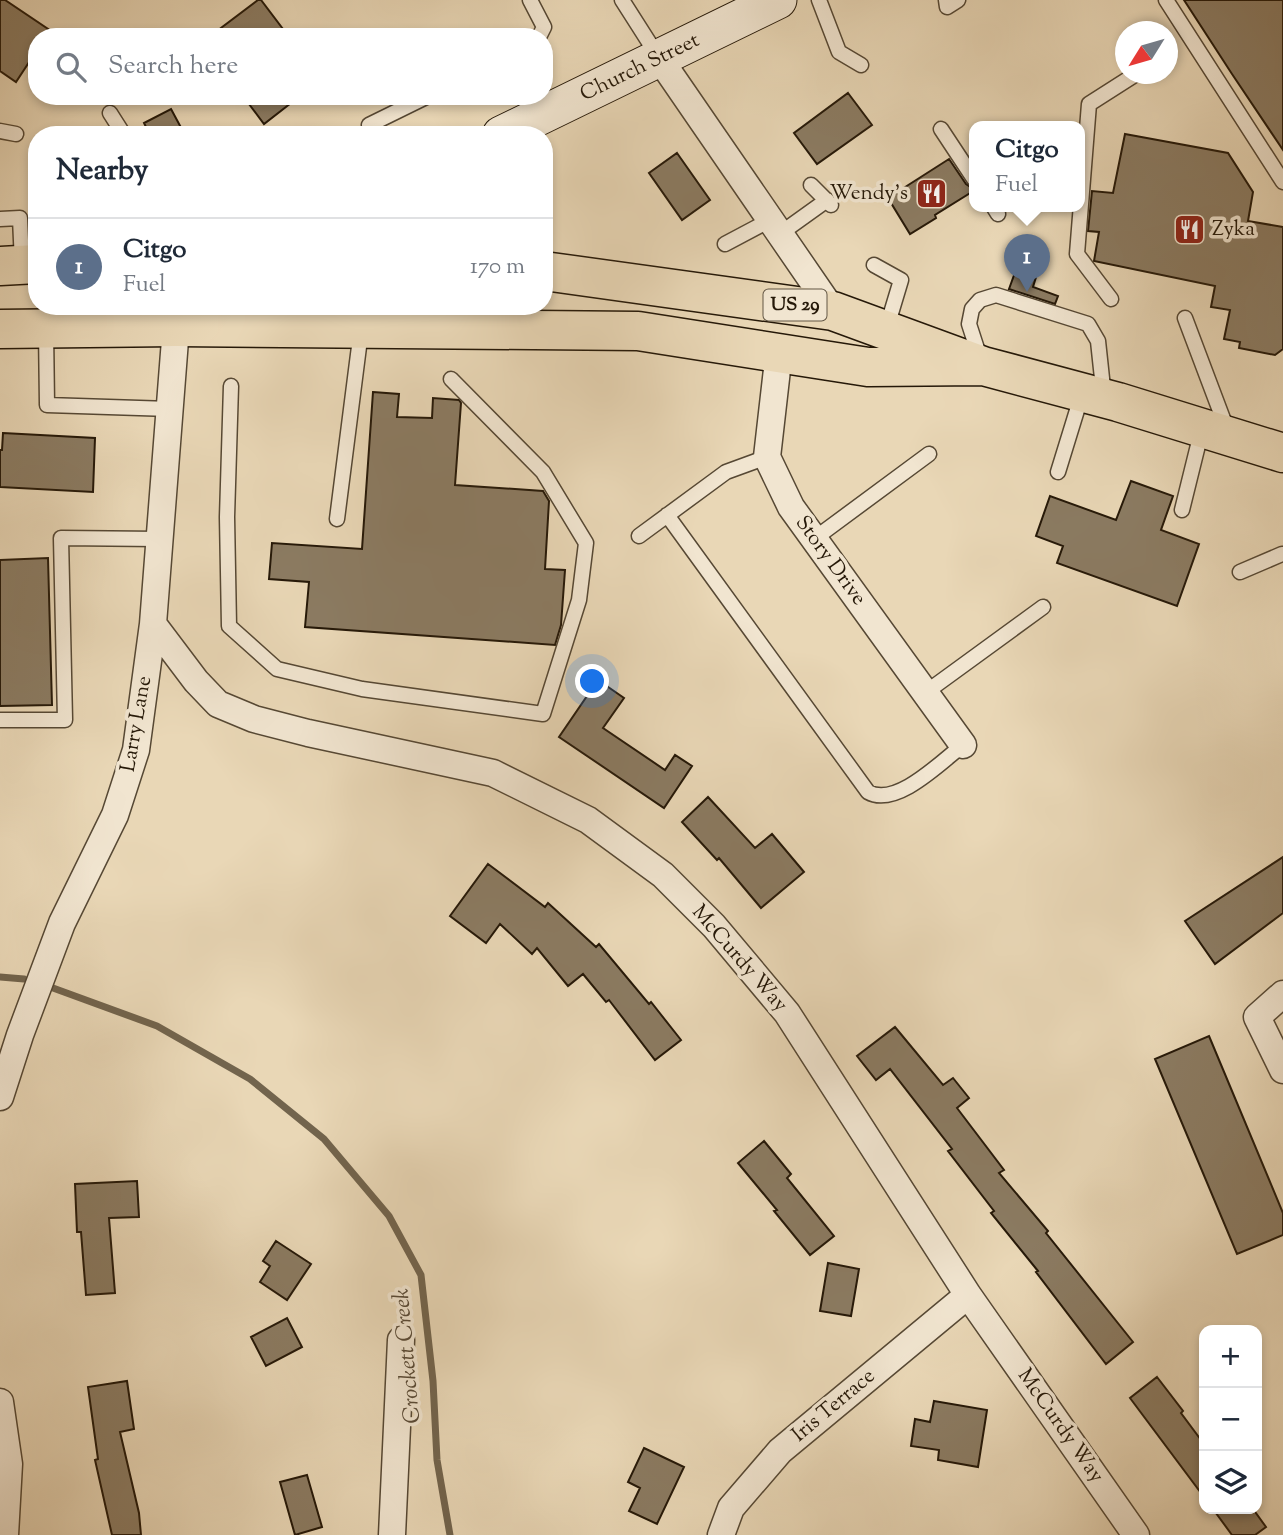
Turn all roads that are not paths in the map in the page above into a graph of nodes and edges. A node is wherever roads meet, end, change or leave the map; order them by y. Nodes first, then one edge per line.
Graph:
1 (530, 0) edge
2 (622, 0) edge
3 (778, 0) edge
4 (819, 0) edge
5 (946, 0) edge
6 (958, 0) edge
7 (1166, 0) edge
8 (544, 28) edge
9 (659, 58) junction
10 (861, 65) dead end
11 (1120, 84) edge
12 (410, 105) edge
13 (110, 113) dead end
14 (369, 125) dead end
15 (118, 126) edge
16 (519, 126) edge
17 (941, 129) dead end
18 (0, 131) edge
19 (16, 134) dead end
20 (1085, 154) edge
21 (969, 170) edge
22 (1283, 182) edge
23 (811, 185) dead end
24 (1080, 212) edge
25 (0, 219) edge
26 (776, 226) junction
27 (725, 244) dead end
28 (20, 265) edge
29 (874, 265) dead end
30 (553, 272) edge
31 (1111, 299) dead end
32 (833, 311) junction
33 (364, 318) edge
34 (1185, 318) dead end
35 (176, 327) junction
36 (46, 328) junction
37 (0, 329) edge
38 (886, 330) junction
39 (779, 352) junction
40 (983, 366) junction
41 (451, 379) dead end
42 (232, 387) dead end
43 (1093, 396) junction
44 (170, 410) junction
45 (1216, 432) junction
46 (1283, 453) edge
47 (929, 454) dead end
48 (767, 457) junction
49 (1058, 472) dead end
50 (1182, 510) dead end
51 (667, 515) junction
52 (337, 519) dead end
53 (639, 536) dead end
54 (814, 539) junction
55 (159, 540) junction
56 (1282, 554) edge
57 (1240, 572) dead end
58 (1043, 607) dead end
59 (153, 624) junction
60 (925, 693) junction
61 (0, 720) edge
62 (963, 745) joint
63 (1283, 994) edge
64 (1283, 1070) edge
65 (0, 1097) edge
66 (968, 1295) junction
67 (401, 1340) dead end
68 (0, 1402) edge
69 (5, 1535) edge
70 (392, 1535) edge
71 (721, 1535) edge
72 (1136, 1535) edge

1 - 8 lane
2 - 9 lane
3 - 9 main road, Church Street
4 - 10 lane
5 - 6 lane
7 - 22 lane
9 - 16 main road, Church Street
9 - 26 street
11 - 20 lane
12 - 14 lane
13 - 15 lane
17 - 21 lane
18 - 19 lane
23 - 26 lane
24 - 31 lane
25 - 28 lane
26 - 27 lane
26 - 32 street
29 - 38 lane
30 - 32 highway, US 29
32 - 38 highway, US 29
33 - 35 highway, US 29
33 - 39 highway, US 29
33 - 52 lane
34 - 45 lane
35 - 36 highway, US 29
35 - 44 street, Larry Lane
36 - 37 highway, US 29
36 - 44 lane
38 - 40 highway, US 29
39 - 40 highway, US 29
39 - 48 street
40 - 43 highway, US 29
40 - 43 lane
41 - 42 lane
43 - 45 highway, US 29
43 - 49 lane
44 - 55 street, Larry Lane
45 - 46 highway, US 29
45 - 50 lane
47 - 54 lane
48 - 51 lane
48 - 54 street, Story Drive
51 - 53 lane
51 - 62 lane
54 - 60 street, Story Drive
55 - 59 street, Larry Lane
55 - 61 lane
56 - 57 lane
58 - 60 lane
59 - 65 street, Larry Lane
59 - 66 street, McCurdy Way
60 - 62 street, Story Drive
63 - 64 street
66 - 71 street, Iris Terrace
66 - 72 street, McCurdy Way
67 - 70 street
68 - 69 street

